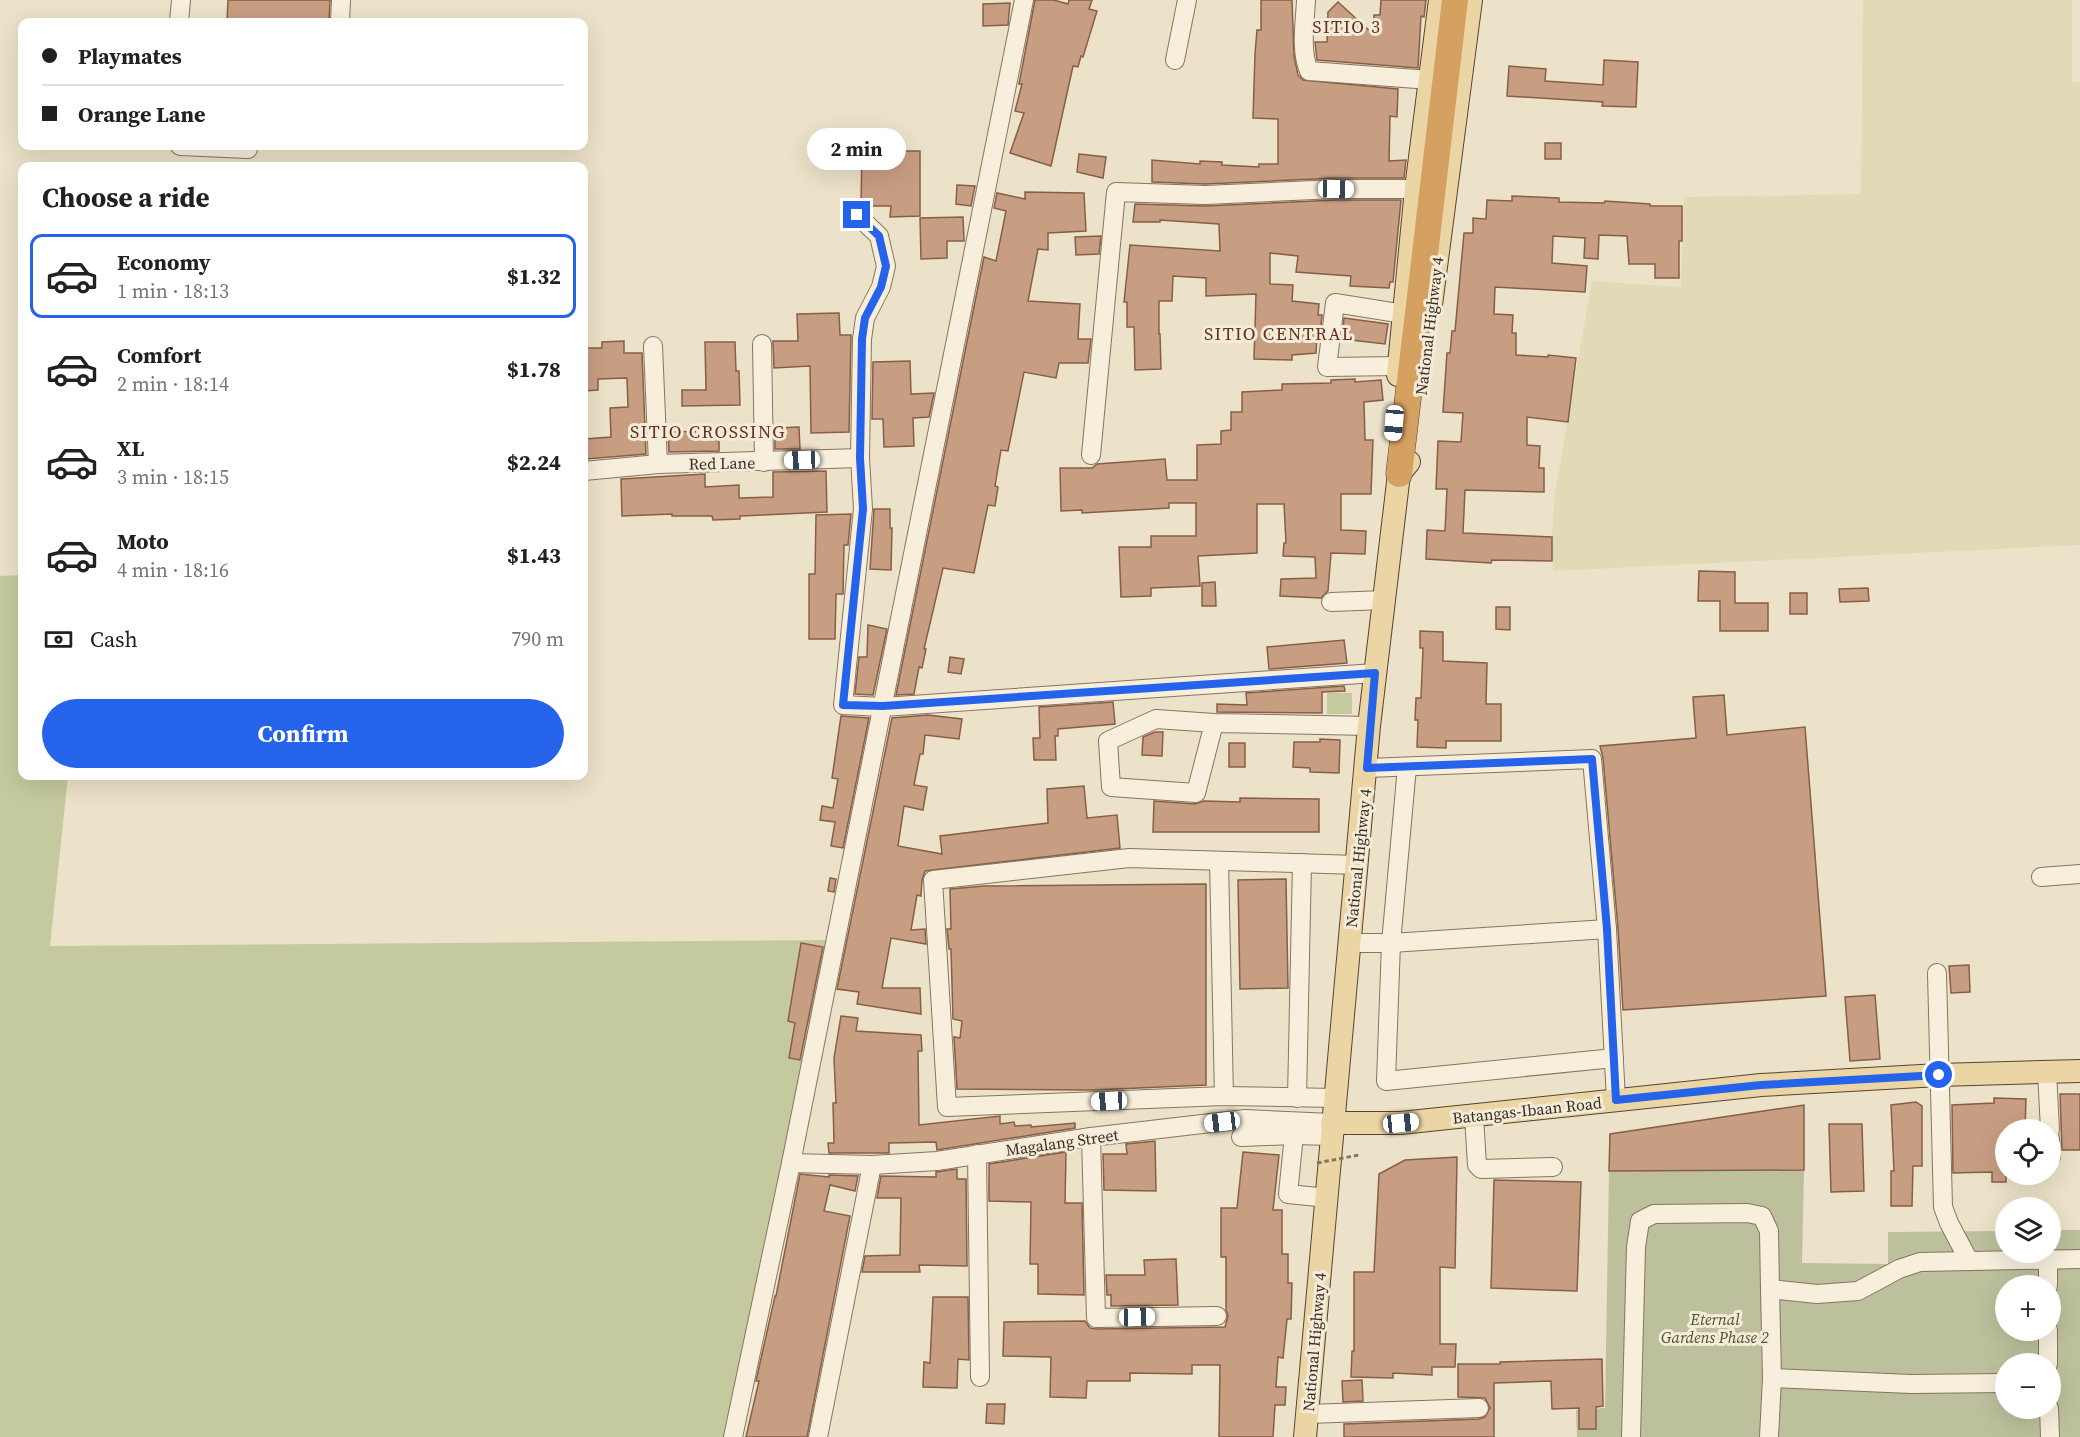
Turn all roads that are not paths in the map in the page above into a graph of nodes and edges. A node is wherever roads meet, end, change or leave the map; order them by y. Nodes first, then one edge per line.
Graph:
1 (181, 0) edge
2 (341, 0) edge
3 (1024, 0) edge
4 (1187, 0) edge
5 (1306, 0) edge
6 (1440, 0) edge
7 (1455, 0) edge
8 (1471, 0) edge
9 (179, 18) edge
10 (340, 18) edge
11 (1175, 60) dead end
12 (1430, 80) junction
13 (1416, 189) junction
14 (857, 215) dead end
15 (1404, 314) junction
16 (762, 344) dead end
17 (653, 346) dead end
18 (1399, 366) junction
19 (1091, 455) dead end
20 (860, 458) junction
21 (764, 462) junction
22 (658, 464) junction
23 (1395, 465) junction
24 (588, 471) edge
25 (1385, 600) junction
26 (1331, 602) dead end
27 (1375, 673) junction
28 (883, 706) junction
29 (1214, 723) junction
30 (1370, 726) junction
31 (1407, 767) junction
32 (1367, 768) junction
33 (1219, 861) junction
34 (1302, 863) junction
35 (1358, 865) junction
36 (2080, 874) edge
37 (2041, 877) dead end
38 (1607, 929) junction
39 (1349, 943) junction
40 (1391, 943) junction
41 (1937, 973) dead end
42 (1614, 1058) junction
43 (2080, 1071) edge
44 (2047, 1072) junction
45 (1939, 1075) junction
46 (1224, 1096) junction
47 (1297, 1098) junction
48 (1335, 1098) junction
49 (1616, 1100) junction
50 (1474, 1116) junction
51 (2049, 1119) edge
52 (1332, 1130) junction
53 (1294, 1135) junction
54 (1091, 1137) junction
55 (1241, 1137) dead end
56 (977, 1154) junction
57 (791, 1163) junction
58 (872, 1165) junction
59 (1553, 1167) dead end
60 (1328, 1198) junction
61 (2080, 1259) edge
62 (2061, 1260) edge
63 (1969, 1261) junction
64 (1995, 1261) edge
65 (1770, 1289) junction
66 (1217, 1316) dead end
67 (980, 1377) dead end
68 (1772, 1378) junction
69 (1995, 1383) edge
70 (1479, 1407) dead end
71 (1308, 1414) junction
72 (2049, 1419) edge
73 (733, 1437) edge
74 (818, 1437) edge
75 (1305, 1437) edge
76 (1631, 1437) edge
77 (1769, 1437) edge
78 (2050, 1437) edge

1 - 9 street
2 - 10 street
3 - 28 street
4 - 11 street
5 - 12 street
6 - 12 main road, National Highway 4
7 - 23 highway
8 - 23 main road, National Highway 4
12 - 13 main road, National Highway 4
13 - 15 main road, National Highway 4
13 - 19 street
14 - 20 street
15 - 18 main road, National Highway 4
15 - 18 street
16 - 21 street
17 - 22 street
18 - 23 main road, National Highway 4
20 - 21 street, Red Lane
20 - 28 street
21 - 22 street, Red Lane
22 - 24 street, Red Lane
23 - 25 main road, National Highway 4
25 - 26 street
25 - 27 main road, National Highway 4
27 - 28 street
27 - 30 main road, National Highway 4
28 - 57 street
29 - 29 street
29 - 30 street
30 - 32 main road, National Highway 4
31 - 32 street
31 - 38 street
31 - 40 street
32 - 35 main road, National Highway 4
33 - 34 street
33 - 46 street
33 - 46 street
34 - 35 street
34 - 47 street
35 - 39 main road, National Highway 4
36 - 37 street
38 - 40 street
38 - 42 street
39 - 40 street
39 - 48 main road, National Highway 4
40 - 42 street
41 - 45 street
42 - 49 street
43 - 44 main road, Batangas-Ibaan Road
44 - 45 main road, Batangas-Ibaan Road
44 - 51 street
45 - 49 main road, Batangas-Ibaan Road
45 - 63 street
46 - 47 street
47 - 48 street
48 - 52 main road, National Highway 4
49 - 50 main road, Batangas-Ibaan Road
50 - 52 main road, Batangas-Ibaan Road
50 - 59 street
52 - 53 street
52 - 54 street, Magalang Street
52 - 60 main road, National Highway 4
53 - 55 street
53 - 60 street
54 - 56 street, Magalang Street
54 - 66 street
56 - 58 street, Magalang Street
56 - 67 street
57 - 58 street, Magalang Street
57 - 73 street
58 - 74 street
60 - 71 main road, National Highway 4
61 - 62 street
63 - 64 street
63 - 65 street
65 - 68 street
65 - 76 street
68 - 69 street
68 - 77 street
70 - 71 street
71 - 75 main road, National Highway 4
72 - 78 street

